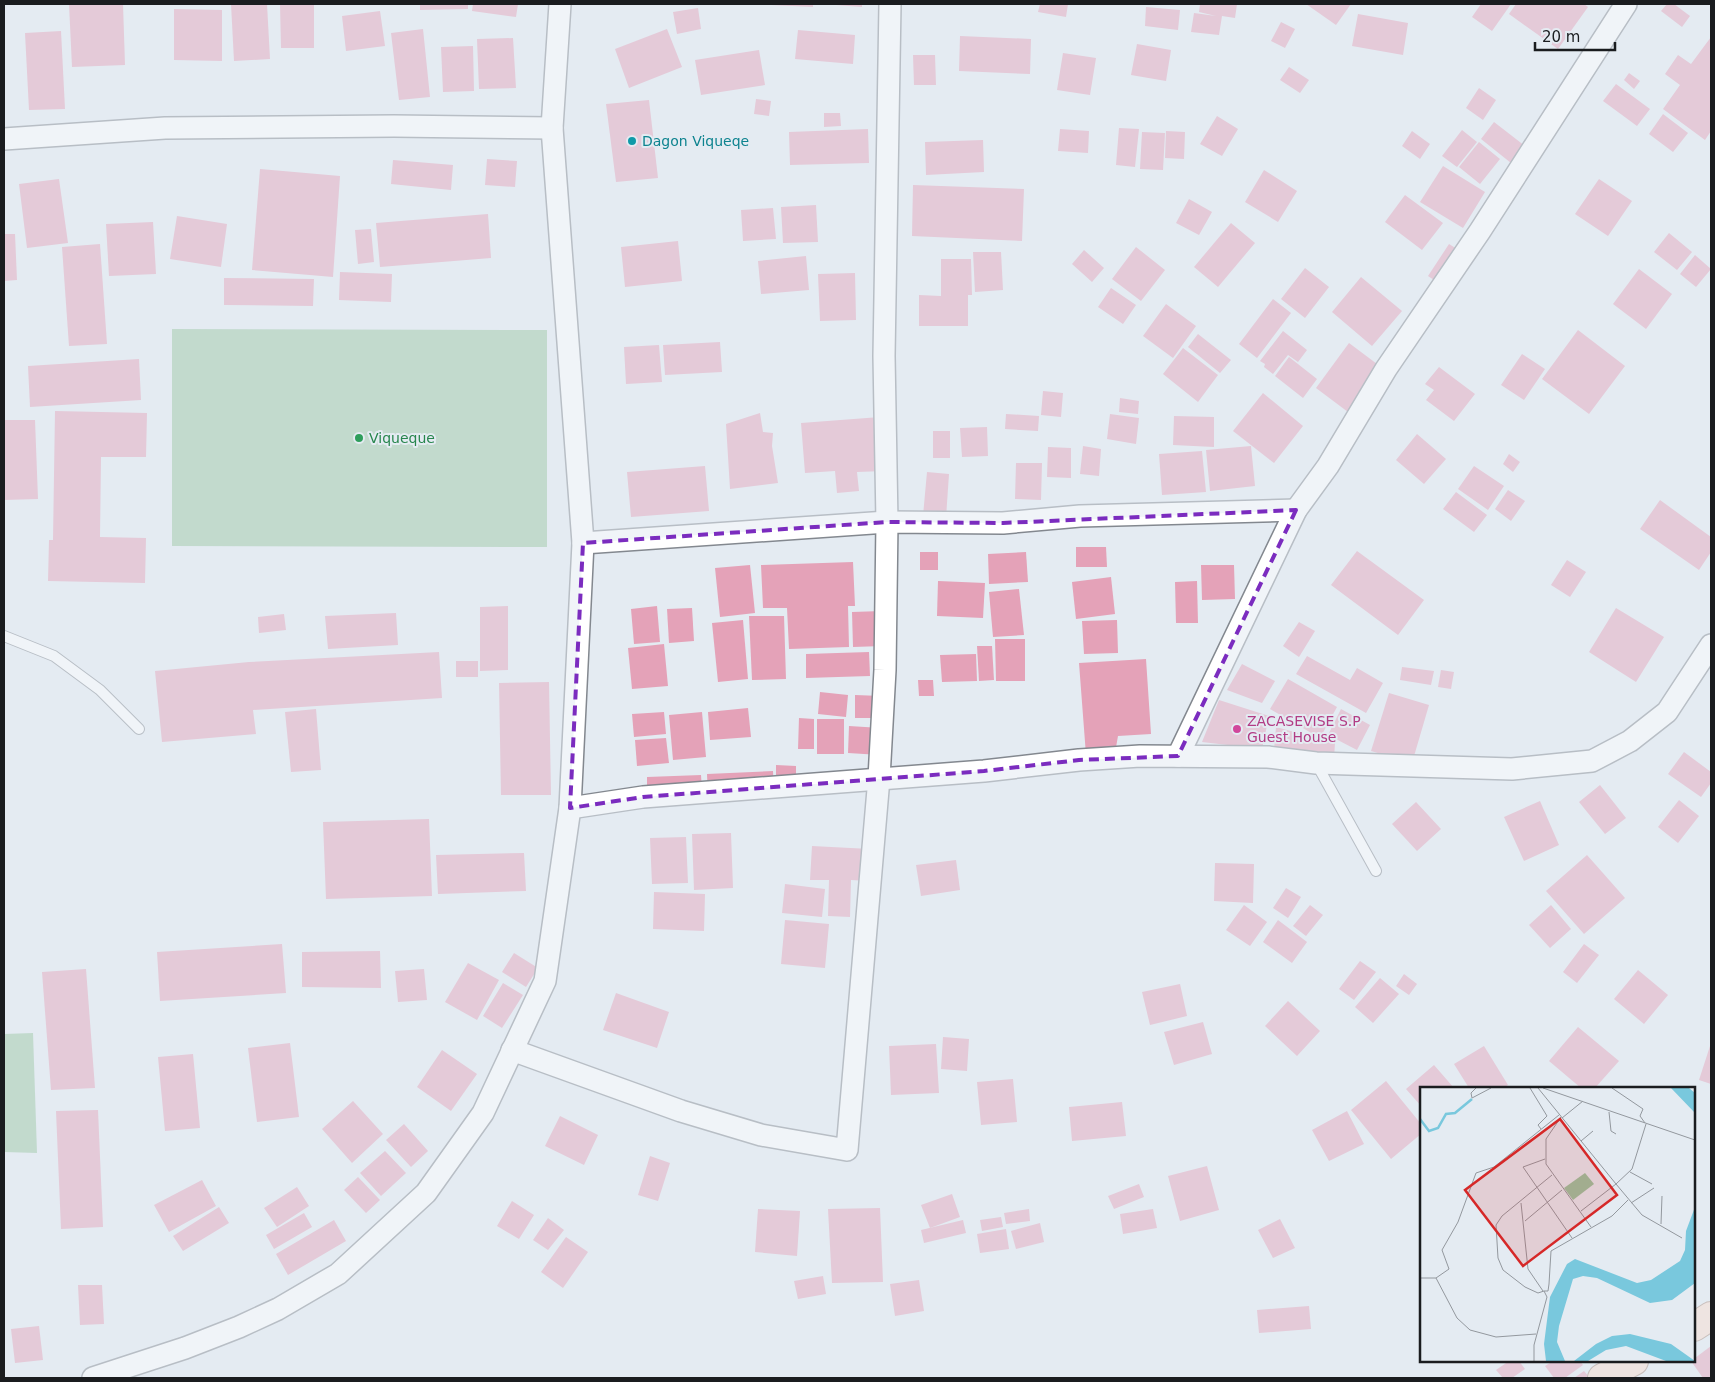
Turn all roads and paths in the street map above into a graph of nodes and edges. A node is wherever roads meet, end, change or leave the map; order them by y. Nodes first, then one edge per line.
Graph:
1 (560, 4) edge
2 (890, 4) edge
3 (1626, 4) edge
4 (552, 128) junction
5 (4, 139) edge
6 (1296, 510) junction
7 (888, 522) junction
8 (582, 543) junction
9 (4, 636) edge
10 (1711, 645) edge
11 (138, 729) dead end
12 (1178, 756) junction
13 (1316, 763) junction
14 (879, 778) junction
15 (570, 808) junction
16 (1376, 872) dead end
17 (512, 1050) junction
18 (1711, 1316) edge
19 (1695, 1326) edge
20 (1632, 1362) edge
21 (93, 1378) edge
22 (1602, 1378) edge

1 - 4 street
2 - 7 street
3 - 6 street
4 - 5 street
4 - 8 street
6 - 7 street
6 - 12 street
7 - 8 street
7 - 14 street
8 - 15 street
9 - 11 lane
10 - 13 street
12 - 13 street
12 - 14 street
13 - 16 lane
14 - 15 street
14 - 17 street
15 - 17 street
17 - 21 street
18 - 19 main road
20 - 22 main road

